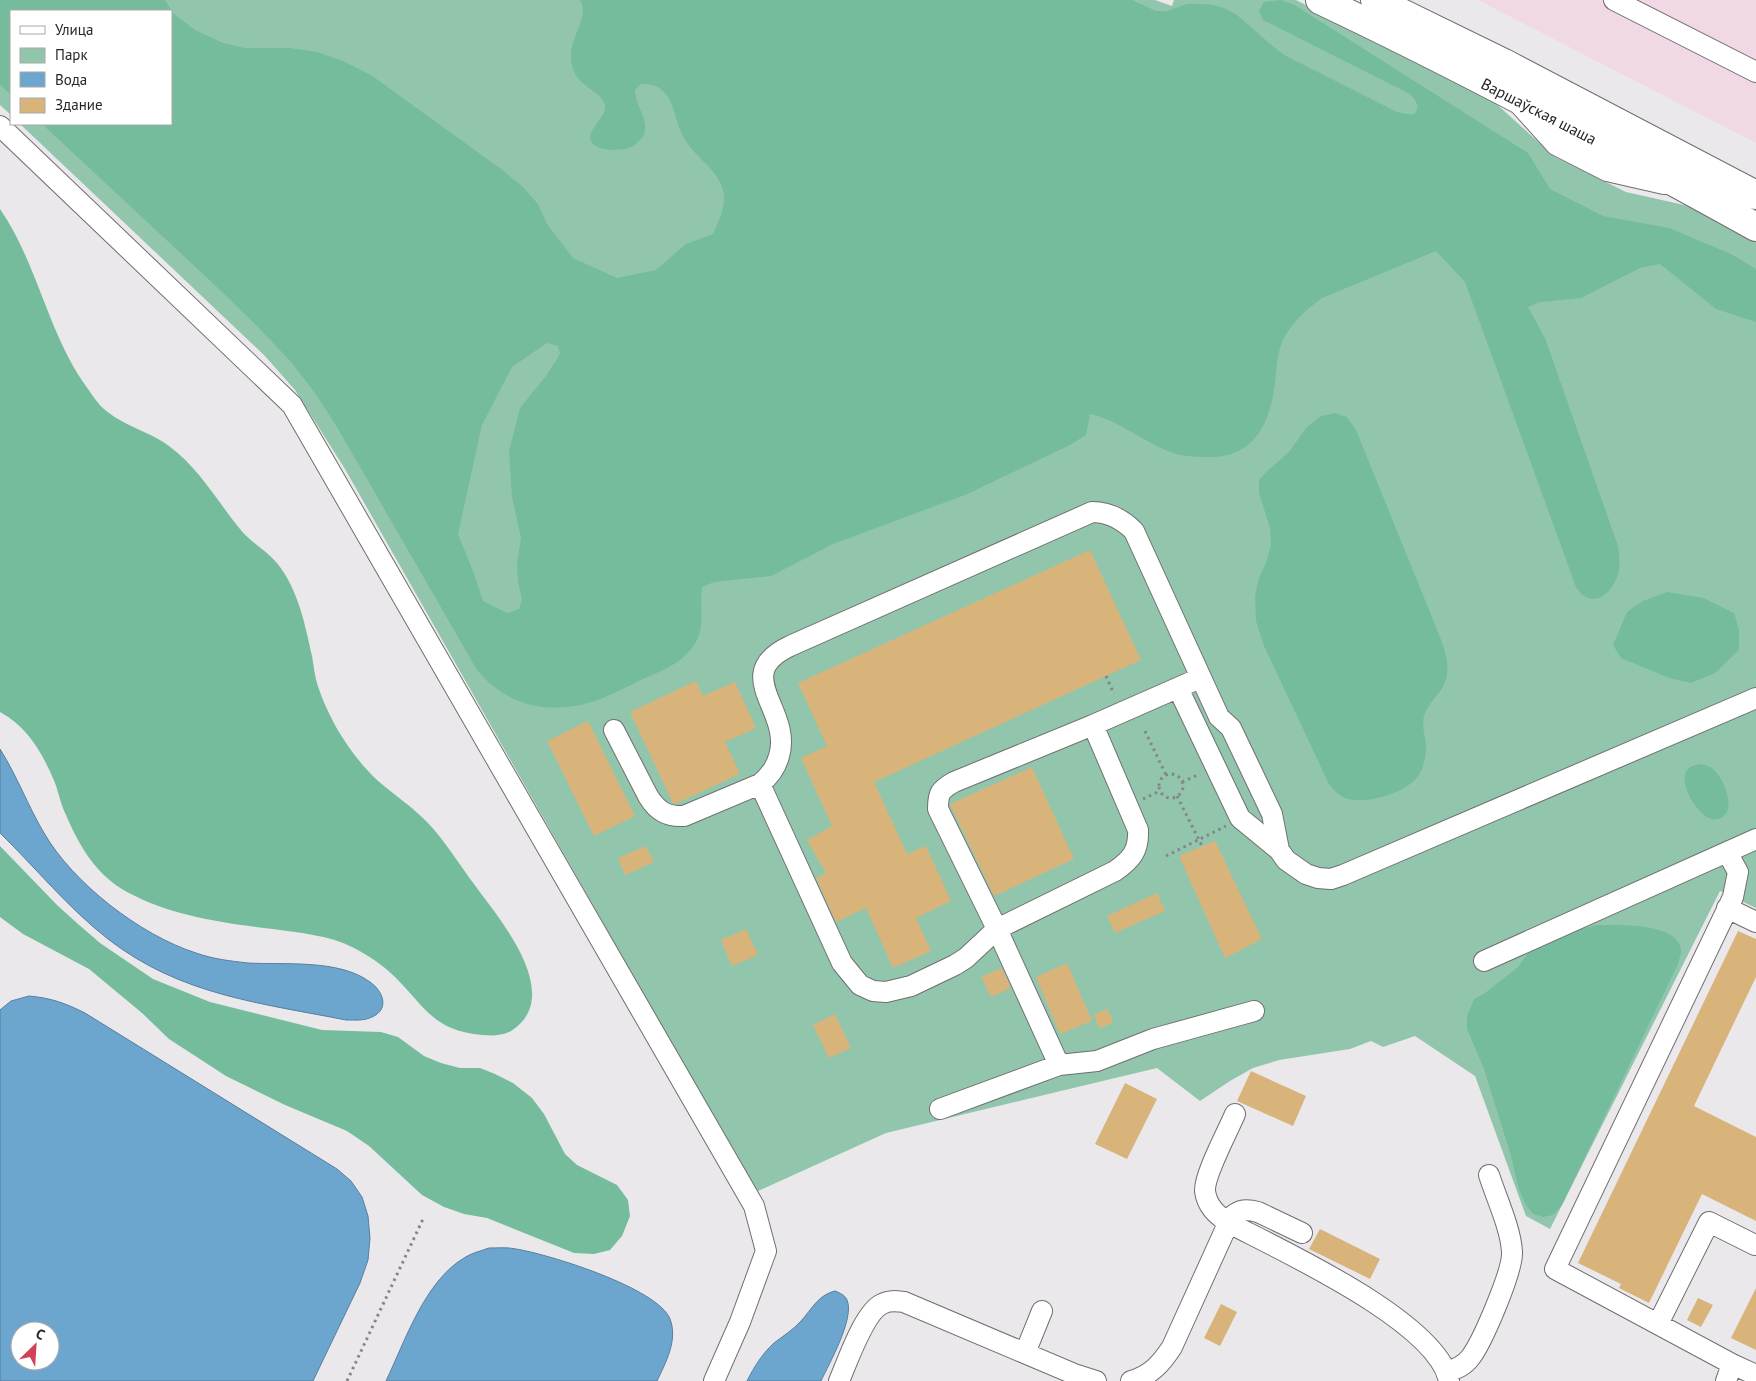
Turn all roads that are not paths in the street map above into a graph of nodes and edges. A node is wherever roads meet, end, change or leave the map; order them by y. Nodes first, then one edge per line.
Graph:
1 (1320, 0) edge
2 (1375, 0) edge
3 (1614, 0) edge
4 (1756, 72) edge
5 (0, 126) edge
6 (1756, 195) edge
7 (1756, 227) edge
8 (1200, 678) junction
9 (1178, 688) junction
10 (1755, 701) edge
11 (1093, 725) junction
12 (614, 730) dead end
13 (760, 784) junction
14 (1756, 839) edge
15 (1279, 850) junction
16 (1727, 852) junction
17 (1728, 908) junction
18 (1756, 922) edge
19 (997, 929) junction
20 (1484, 961) dead end
21 (1254, 1011) dead end
22 (1059, 1065) junction
23 (940, 1109) dead end
24 (1235, 1114) dead end
25 (1489, 1175) dead end
26 (1227, 1222) junction
27 (1302, 1233) dead end
28 (1755, 1245) edge
29 (1042, 1311) dead end
30 (1658, 1324) junction
31 (1025, 1353) junction
32 (1729, 1372) edge
33 (1457, 1375) edge
34 (1756, 1375) edge
35 (714, 1381) edge
36 (839, 1381) edge
37 (1096, 1381) edge
38 (1131, 1381) edge

1 - 7 highway, Варшаўская шаша
2 - 6 highway, Варшаўская шаша
3 - 4 lane
5 - 35 lane
8 - 9 lane
8 - 13 lane
8 - 15 lane
9 - 11 lane
9 - 15 lane
10 - 15 lane
11 - 19 lane
11 - 19 lane
12 - 13 lane
13 - 19 lane
14 - 16 lane
16 - 17 lane
16 - 20 lane
17 - 18 lane
17 - 30 lane
19 - 22 lane
21 - 22 lane
22 - 23 lane
24 - 26 lane
25 - 33 lane
26 - 27 lane
26 - 33 lane
26 - 38 lane
28 - 30 lane
29 - 31 lane
30 - 32 lane
31 - 36 lane
31 - 37 lane
32 - 34 lane

